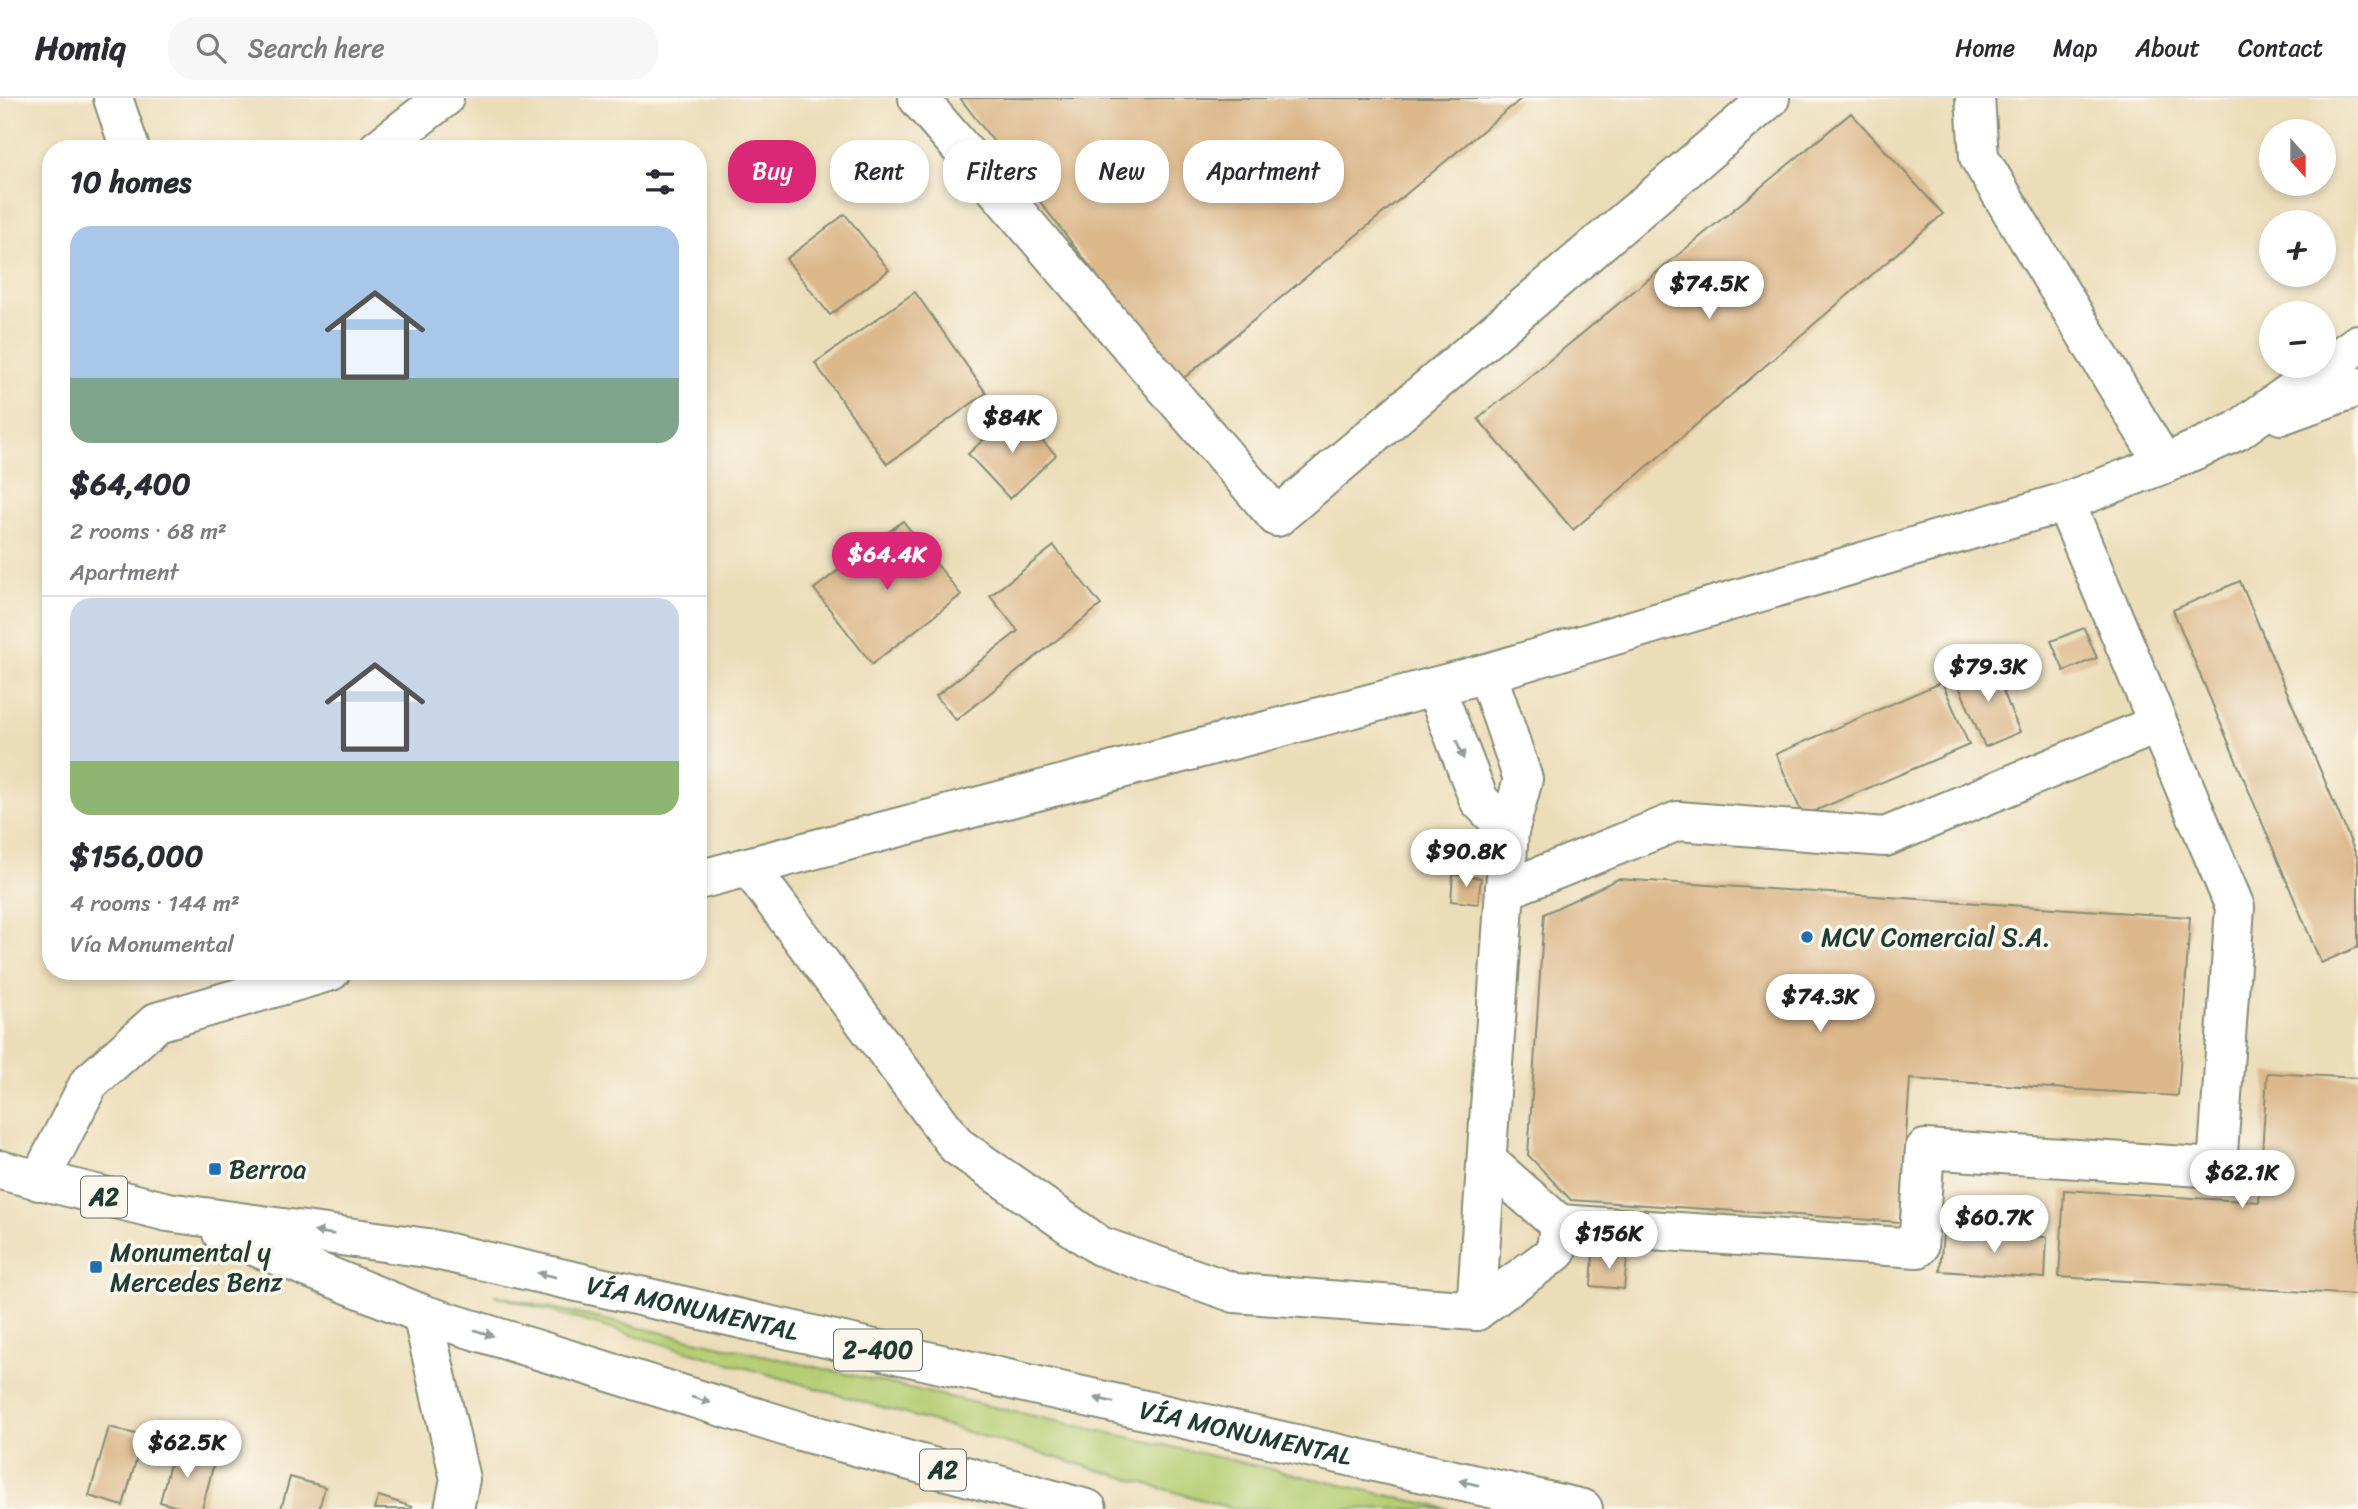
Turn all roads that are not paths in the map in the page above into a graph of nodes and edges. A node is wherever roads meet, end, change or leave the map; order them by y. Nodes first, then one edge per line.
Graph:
1 (113, 98) edge
2 (444, 98) edge
3 (918, 98) edge
4 (1770, 98) edge
5 (1975, 98) edge
6 (127, 140) edge
7 (390, 140) edge
8 (2358, 344) edge
9 (2358, 387) edge
10 (2237, 431) junction
11 (2164, 464) junction
12 (2065, 502) junction
13 (1487, 673) junction
14 (1435, 687) junction
15 (2158, 724) junction
16 (1509, 831) junction
17 (749, 867) junction
18 (707, 878) edge
19 (1506, 890) junction
20 (301, 980) edge
21 (1487, 1161) junction
22 (0, 1170) edge
23 (39, 1181) junction
24 (169, 1212) junction
25 (1559, 1224) junction
26 (1476, 1311) junction
27 (422, 1314) junction
28 (800, 1431) junction
29 (454, 1509) edge
30 (986, 1509) edge
31 (1087, 1509) edge
32 (1583, 1509) edge

1 - 6 main road
2 - 7 main road
3 - 4 main road
5 - 11 main road
8 - 10 main road
9 - 10 main road
10 - 11 main road
11 - 12 main road
12 - 13 main road
12 - 15 main road
13 - 14 main road
13 - 16 main road
14 -> 16 main road
14 - 17 main road
15 - 19 main road
15 - 25 main road
16 - 19 main road
17 - 18 main road
17 - 26 main road
19 - 21 main road
20 - 23 main road
21 - 25 main road
21 - 26 main road
22 - 23 main road, VÍA MONUMENTAL
23 - 24 main road, VÍA MONUMENTAL / A2
24 - 27 main road, VÍA MONUMENTAL
32 -> 24 main road, VÍA MONUMENTAL / 2-400
25 - 26 main road
27 -> 28 main road, VÍA MONUMENTAL
27 - 29 main road
28 - 30 main road
28 - 31 main road, VÍA MONUMENTAL / A2

